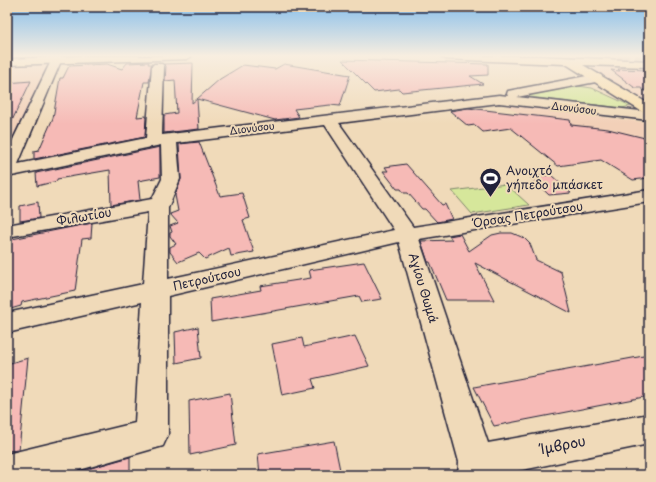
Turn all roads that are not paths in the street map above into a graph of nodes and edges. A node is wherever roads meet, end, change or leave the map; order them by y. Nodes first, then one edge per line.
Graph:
1 (48, 78) edge
2 (159, 78) edge
3 (594, 78) edge
4 (597, 78) edge
5 (499, 99) junction
6 (649, 110) edge
7 (649, 116) edge
8 (329, 119) junction
9 (162, 140) junction
10 (7, 171) edge
11 (649, 196) edge
12 (160, 204) junction
13 (7, 231) edge
14 (407, 234) junction
15 (156, 291) junction
16 (7, 323) edge
17 (649, 429) edge
18 (476, 468) edge
19 (7, 472) edge

1 - 10 street
2 - 9 street
3 - 5 street, Διονύσου
4 - 6 main road
5 - 7 street, Διονύσου
5 - 8 street, Διονύσου
8 - 9 street, Διονύσου
8 - 14 street, Αγίου Θωμά
9 - 10 street, Διονύσου
9 - 12 street
11 - 14 street, Όρσας Πετρούτσου
12 - 13 street, Φιλωτίου
12 - 15 street
14 - 15 street, Πετρούτσου
14 - 18 street, Αγίου Θωμά
15 - 16 street, Πετρούτσου
15 - 19 street
17 - 18 street, Ίμβρου

